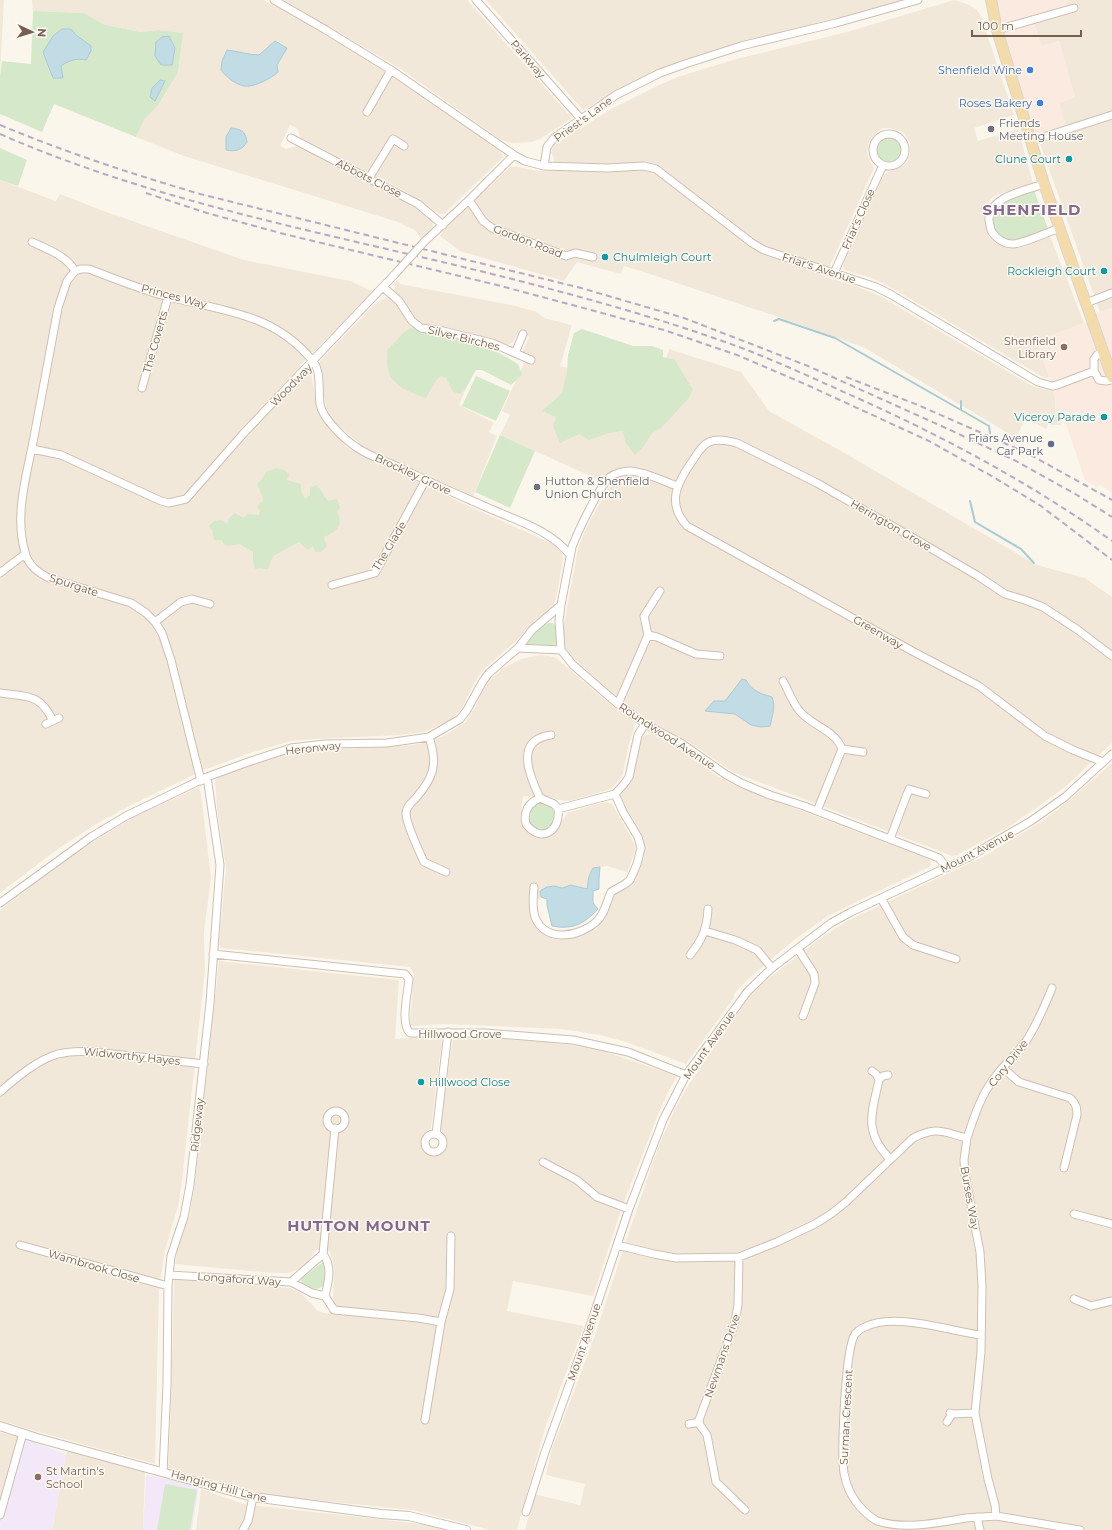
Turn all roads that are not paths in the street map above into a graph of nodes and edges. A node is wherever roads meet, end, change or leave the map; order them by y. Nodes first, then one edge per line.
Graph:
1 (274, 0) edge
2 (476, 0) edge
3 (918, 0) edge
4 (991, 0) edge
5 (1074, 8) dead end
6 (997, 30) junction
7 (391, 70) junction
8 (367, 112) dead end
9 (1112, 115) edge
10 (581, 119) junction
11 (291, 138) dead end
12 (1030, 141) junction
13 (404, 146) dead end
14 (514, 155) junction
15 (883, 165) junction
16 (544, 166) junction
17 (369, 178) junction
18 (1044, 184) junction
19 (470, 200) junction
20 (443, 225) junction
21 (1059, 228) junction
22 (32, 242) dead end
23 (594, 257) dead end
24 (75, 271) junction
25 (834, 273) junction
26 (383, 287) junction
27 (1112, 293) edge
28 (168, 297) junction
29 (1086, 303) junction
30 (523, 334) dead end
31 (1103, 352) junction
32 (515, 353) junction
33 (531, 360) dead end
34 (313, 361) junction
35 (1094, 371) junction
36 (1112, 378) edge
37 (142, 388) dead end
38 (32, 449) junction
39 (426, 481) junction
40 (677, 486) junction
41 (575, 538) junction
42 (560, 544) junction
43 (25, 554) junction
44 (570, 555) junction
45 (0, 573) edge
46 (332, 585) dead end
47 (660, 591) dead end
48 (210, 604) dead end
49 (561, 605) junction
50 (155, 622) junction
51 (648, 635) junction
52 (518, 648) junction
53 (561, 650) junction
54 (720, 656) dead end
55 (1112, 656) edge
56 (783, 681) dead end
57 (0, 693) edge
58 (618, 704) junction
59 (53, 721) dead end
60 (645, 724) junction
61 (551, 734) dead end
62 (429, 737) junction
63 (842, 749) junction
64 (863, 752) dead end
65 (1112, 754) edge
66 (1103, 762) junction
67 (204, 779) junction
68 (615, 794) junction
69 (926, 794) dead end
70 (540, 798) junction
71 (558, 809) junction
72 (817, 811) junction
73 (890, 839) junction
74 (946, 867) junction
75 (446, 872) dead end
76 (534, 887) dead end
77 (881, 898) junction
78 (0, 903) edge
79 (708, 909) dead end
80 (705, 931) junction
81 (798, 949) junction
82 (213, 954) junction
83 (690, 955) dead end
84 (956, 959) dead end
85 (772, 968) junction
86 (1052, 988) dead end
87 (803, 1016) dead end
88 (448, 1032) junction
89 (204, 1064) junction
90 (1003, 1068) junction
91 (872, 1071) dead end
92 (686, 1075) junction
93 (888, 1075) dead end
94 (879, 1080) junction
95 (0, 1092) edge
96 (335, 1128) dead end
97 (436, 1134) dead end
98 (967, 1138) junction
99 (890, 1159) junction
100 (543, 1162) dead end
101 (1064, 1168) dead end
102 (629, 1209) junction
103 (1074, 1214) dead end
104 (1112, 1224) edge
105 (451, 1236) dead end
106 (20, 1245) dead end
107 (617, 1245) junction
108 (323, 1254) junction
109 (739, 1257) junction
110 (169, 1274) junction
111 (291, 1282) junction
112 (168, 1286) junction
113 (325, 1296) junction
114 (1074, 1299) dead end
115 (1112, 1301) edge
116 (441, 1322) junction
117 (982, 1335) junction
118 (975, 1413) junction
119 (425, 1420) dead end
120 (699, 1420) junction
121 (947, 1422) dead end
122 (689, 1424) dead end
123 (0, 1426) edge
124 (23, 1433) junction
125 (163, 1472) junction
126 (253, 1497) junction
127 (745, 1510) dead end
128 (526, 1512) dead end
129 (0, 1515) edge
130 (996, 1516) junction
131 (977, 1517) junction
132 (243, 1530) edge
133 (466, 1530) edge
134 (980, 1530) edge
135 (1080, 1530) edge

1 - 7 street
2 - 10 street, Parkway
3 - 10 street, Priest's Lane
4 - 6 main road
5 - 6 street
6 - 12 main road
7 - 8 street
7 - 14 street
9 - 12 street
10 - 16 street, Priest's Lane
11 - 17 street, Abbots Close
12 - 18 main road
13 - 17 street
14 - 16 street
14 - 19 street, Woodway
15 - 15 street
15 - 25 street, Friar's Close
16 - 25 street, Friar's Avenue
17 - 20 street, Abbots Close
18 - 21 main road
18 - 21 street
19 - 20 street, Woodway
19 - 23 street, Gordon Road
20 - 26 street, Woodway, bridge
21 - 29 main road
22 - 24 street
24 - 28 street, Princes Way
24 - 38 street, Spurgate
25 - 35 street, Friar's Avenue
26 - 32 street, Silver Birches
26 - 34 street, Woodway
27 - 29 street
28 - 34 street, Princes Way
28 - 37 street, The Coverts
29 - 31 main road
30 - 32 street, Silver Birches
31 - 35 street
31 - 36 main road
32 - 33 street, Silver Birches
34 - 38 street, Woodway
34 - 39 street, Brockley Grove
35 - 36 street
38 - 43 street, Spurgate
39 - 42 street, Brockley Grove
39 - 46 street, The Glade
40 - 41 street
40 - 55 street, Herington Grove
40 - 66 street, Greenway
41 - 42 street
41 - 44 street
42 - 44 street, Brockley Grove
43 - 45 street
43 - 50 street, Spurgate
44 - 49 street
47 - 51 street
48 - 50 street
49 - 52 street, Heronway
49 - 53 street
50 - 67 street, Spurgate
51 - 54 street
51 - 58 street
52 - 53 street
52 - 62 street, Heronway
53 - 58 street, Roundwood Avenue
56 - 63 street
57 - 59 street
58 - 60 street, Roundwood Avenue
60 - 68 street
60 - 72 street, Roundwood Avenue
61 - 70 street
62 - 67 street, Heronway
62 - 75 street
63 - 64 street
63 - 72 street
65 - 66 street, Mount Avenue
66 - 74 street, Mount Avenue
67 - 78 street, Heronway
67 - 82 street, Ridgeway
68 - 71 street
68 - 76 street
69 - 73 street
70 - 71 street
70 - 71 street
72 - 73 street, Roundwood Avenue
73 - 74 street, Roundwood Avenue
74 - 77 street, Mount Avenue
77 - 81 street, Mount Avenue
77 - 84 street
79 - 80 street
80 - 83 street
80 - 85 street
81 - 85 street, Mount Avenue
81 - 87 street
82 - 88 street, Hillwood Grove
82 - 89 street, Ridgeway
85 - 92 street, Mount Avenue
86 - 90 street, Cory Drive
88 - 92 street, Hillwood Grove
88 - 97 street
89 - 95 street, Widworthy Hayes
89 - 110 street, Ridgeway
90 - 98 street, Cory Drive
90 - 101 street
91 - 94 street
92 - 102 street, Mount Avenue
93 - 94 street
94 - 99 street
96 - 108 street
98 - 99 street
98 - 117 street, Burses Way
99 - 109 street
100 - 102 street
102 - 107 street, Mount Avenue
103 - 104 street
105 - 116 street
106 - 112 street, Wambrook Close
107 - 109 street
107 - 128 street, Mount Avenue
108 - 111 street
108 - 113 street
109 - 120 street, Newmans Drive
110 - 111 street, Longaford Way
110 - 112 street, Ridgeway
111 - 113 street, Longaford Way
112 - 125 street, Ridgeway
113 - 116 street
114 - 115 street
116 - 119 street
117 - 118 street, Burses Way
117 - 131 street, Surman Crescent
118 - 121 street
118 - 130 street, Burses Way
120 - 122 street
120 - 127 street
123 - 124 street, Hanging Hill Lane
124 - 125 street, Hanging Hill Lane
124 - 129 street
125 - 126 street, Hanging Hill Lane
126 - 132 street
126 - 133 street, Hanging Hill Lane
130 - 131 street, Surman Crescent
130 - 135 street
131 - 134 street

